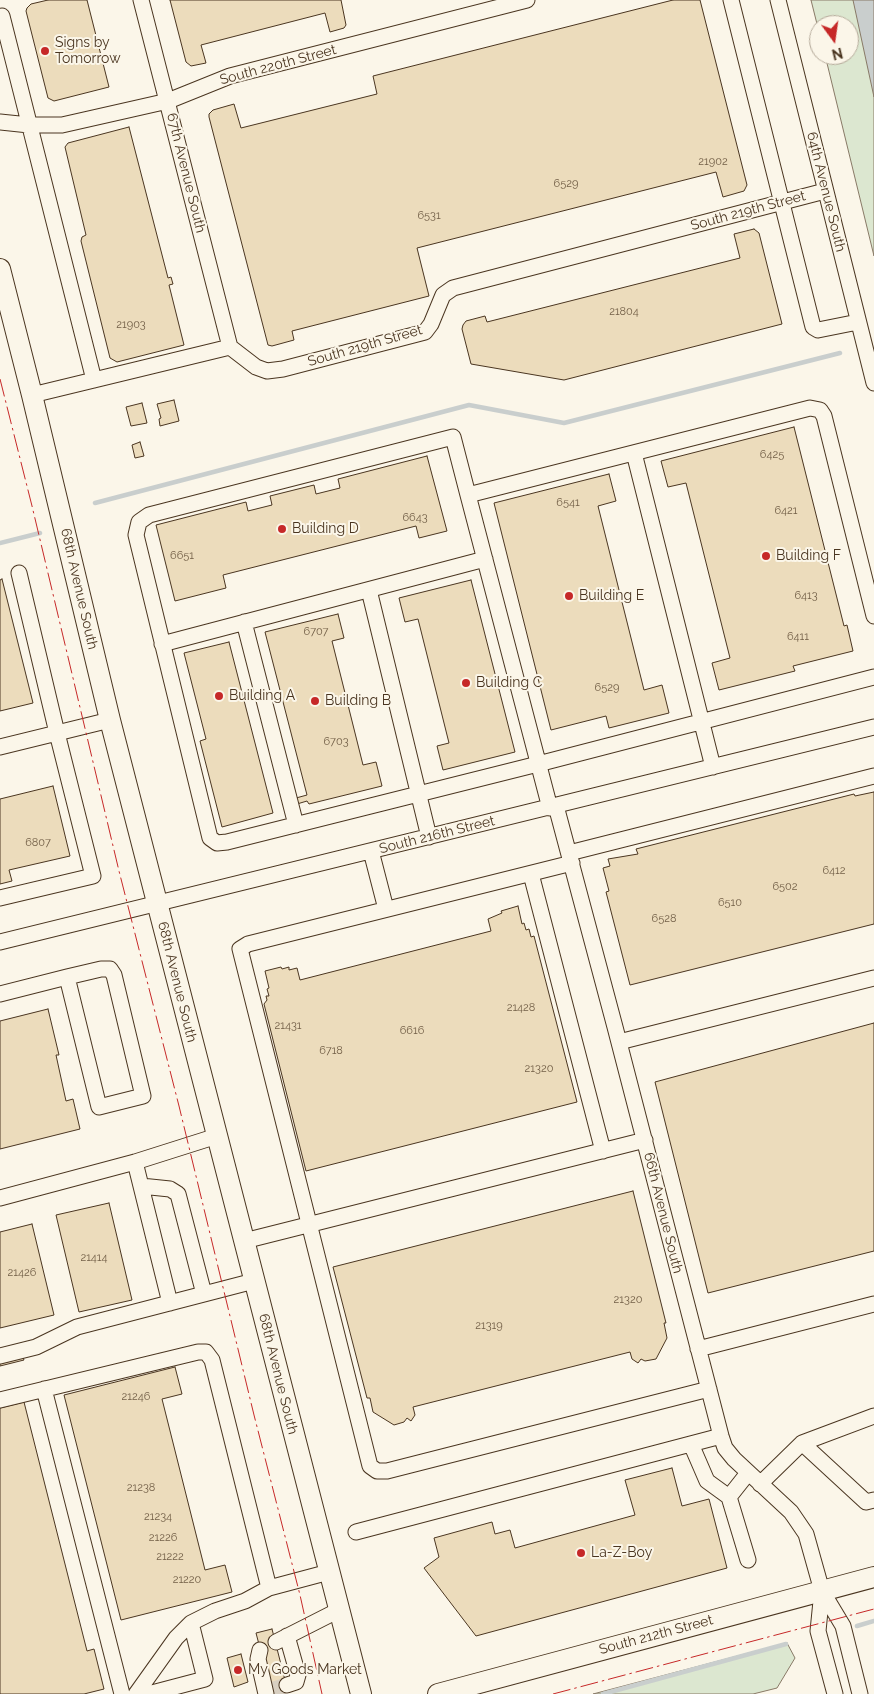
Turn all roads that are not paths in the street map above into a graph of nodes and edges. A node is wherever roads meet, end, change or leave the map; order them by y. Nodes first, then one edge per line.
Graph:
1 (140, 0) edge
2 (527, 0) edge
3 (731, 0) edge
4 (778, 0) edge
5 (2, 16) dead end
6 (168, 101) junction
7 (0, 122) edge
8 (29, 125) junction
9 (825, 191) junction
10 (782, 202) junction
11 (0, 269) edge
12 (858, 322) junction
13 (230, 347) junction
14 (94, 380) junction
15 (874, 383) edge
16 (32, 395) junction
17 (634, 453) junction
18 (468, 495) junction
19 (485, 559) junction
20 (19, 573) dead end
21 (369, 590) junction
22 (874, 616) edge
23 (244, 622) junction
24 (162, 644) junction
25 (874, 677) edge
26 (110, 720) junction
27 (701, 722) junction
28 (874, 727) edge
29 (57, 733) junction
30 (0, 747) edge
31 (538, 764) junction
32 (713, 767) junction
33 (874, 776) edge
34 (419, 794) junction
35 (553, 807) junction
36 (296, 825) junction
37 (429, 837) junction
38 (371, 851) junction
39 (570, 858) junction
40 (531, 874) junction
41 (0, 898) edge
42 (157, 903) junction
43 (386, 910) junction
44 (0, 942) edge
45 (67, 977) junction
46 (874, 978) edge
47 (0, 994) edge
48 (619, 1042) junction
49 (217, 1136) junction
50 (644, 1140) junction
51 (603, 1150) junction
52 (135, 1162) junction
53 (141, 1186) junction
54 (0, 1198) edge
55 (309, 1225) junction
56 (244, 1241) junction
57 (254, 1281) junction
58 (204, 1294) junction
59 (170, 1303) junction
60 (874, 1304) edge
61 (698, 1349) junction
62 (0, 1356) edge
63 (44, 1389) junction
64 (709, 1389) junction
65 (0, 1400) edge
66 (874, 1416) edge
67 (721, 1436) junction
68 (802, 1443) junction
69 (691, 1444) junction
70 (748, 1473) junction
71 (760, 1484) junction
72 (729, 1497) junction
73 (874, 1500) edge
74 (356, 1532) dead end
75 (748, 1560) dead end
76 (329, 1572) junction
77 (874, 1577) edge
78 (269, 1588) junction
79 (822, 1591) junction
80 (339, 1610) junction
81 (191, 1623) junction
82 (260, 1650) dead end
83 (286, 1685) tunnel mouth
84 (267, 1692) edge
85 (122, 1694) edge
86 (136, 1694) edge
87 (148, 1694) edge
88 (361, 1694) edge
89 (438, 1694) edge
90 (835, 1694) edge
91 (860, 1694) edge

1 - 6 street, 67th Avenue South
2 - 6 street, South 220th Street
3 - 10 street
4 - 9 street, 64th Avenue South
5 - 8 street
6 - 8 street, South 220th Street
6 - 13 street, 67th Avenue South
7 - 8 street, South 220th Street
8 - 14 street
9 - 10 street, South 219th Street
9 - 12 street, 64th Avenue South
10 - 12 street
10 - 13 street, South 219th Street
11 - 16 main road, 68th Avenue South
12 - 15 street, 64th Avenue South
13 - 14 street
14 - 16 street
16 - 26 main road, 68th Avenue South
17 - 18 street
17 - 22 street
17 - 27 street
18 - 19 street, 66th Avenue South
18 - 24 street, 66th Avenue South
19 - 21 street
19 - 31 street, 66th Avenue South
20 - 29 street
21 - 23 street
21 - 34 street
23 - 24 street
23 - 36 street
24 - 36 street
25 - 27 street
26 - 29 street
26 - 42 main road, 68th Avenue South
27 - 31 street
27 - 32 street
28 - 32 street, South 216th Street
29 - 30 street
29 - 41 street
31 - 34 street
31 - 35 street, 66th Avenue South
32 - 35 street, South 216th Street
33 - 39 street
34 - 36 street
34 - 37 street
35 - 37 street, South 216th Street
35 - 39 street, 66th Avenue South
37 - 38 street, South 216th Street
38 - 42 street, South 216th Street
38 - 43 street
39 - 40 street
39 - 48 street, 66th Avenue South
40 - 43 street
40 - 51 street
42 - 44 street, South 216th Street
42 - 49 main road, 68th Avenue South
43 - 55 street
45 - 45 street
45 - 47 street
46 - 48 street
48 - 50 street, 66th Avenue South
49 - 52 street
49 - 56 main road, 68th Avenue South
50 - 51 street
50 - 61 street, 66th Avenue South
51 - 55 street
52 - 53 street
52 - 54 street
53 - 58 street
53 - 59 street
55 - 56 street
55 - 64 street
56 - 57 main road, 68th Avenue South
57 - 58 street
57 - 76 main road, 68th Avenue South
58 - 59 street
59 - 62 street
60 - 61 street
61 - 64 street, 66th Avenue South
63 - 65 street
63 - 78 street
63 - 85 street
64 - 67 street, 66th Avenue South
66 - 68 street
67 - 69 street
67 - 70 street, 66th Avenue South
68 - 71 street
68 - 73 street
69 - 72 street
69 - 74 street
70 - 71 street, 66th Avenue South
70 - 72 street
71 - 79 street, 66th Avenue South
72 - 75 street
76 - 78 street
76 - 80 main road, 68th Avenue South
77 - 79 main road, South 212th Street
78 - 81 street
79 - 89 main road, South 212th Street
79 - 90 street, 66th Avenue South
79 - 91 street, 66th Avenue South
80 - 83 street
80 - 88 main road, 68th Avenue South
81 - 86 street
81 - 87 street
82 - 84 street

